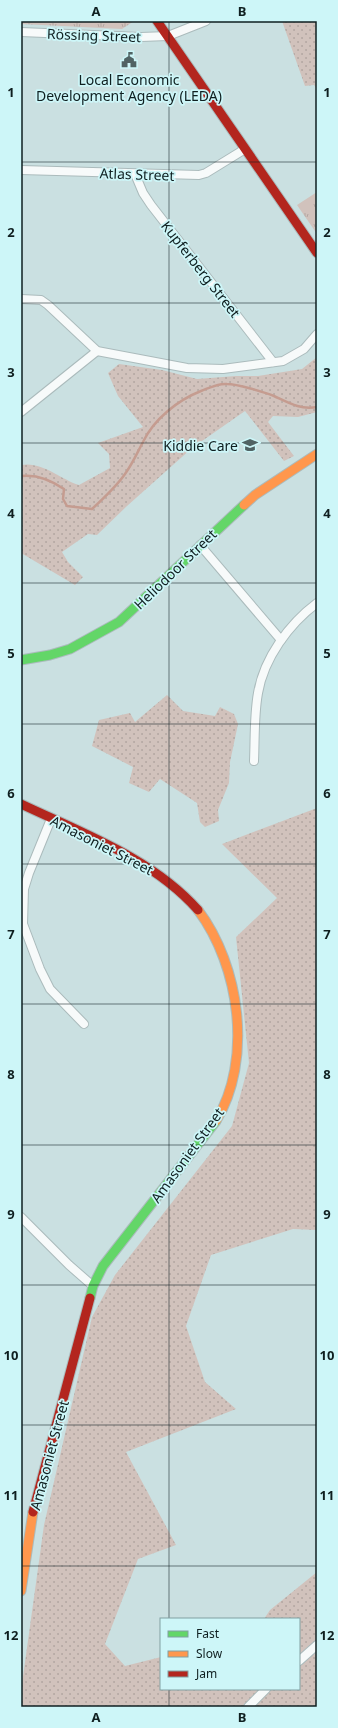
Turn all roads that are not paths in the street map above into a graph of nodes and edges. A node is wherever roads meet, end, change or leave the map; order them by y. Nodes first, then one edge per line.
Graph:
1 (157, 21) edge
2 (206, 21) edge
3 (21, 32) edge
4 (168, 36) junction
5 (245, 149) junction
6 (21, 170) edge
7 (135, 174) junction
8 (317, 253) edge
9 (21, 299) edge
10 (317, 334) edge
11 (97, 352) junction
12 (273, 362) junction
13 (21, 412) edge
14 (317, 454) edge
15 (200, 544) junction
16 (317, 603) edge
17 (281, 640) junction
18 (21, 660) edge
19 (254, 761) dead end
20 (21, 804) edge
21 (51, 819) junction
22 (84, 1024) dead end
23 (21, 1217) edge
24 (93, 1286) junction
25 (21, 1591) edge
26 (317, 1646) edge
27 (300, 1660) edge
28 (265, 1690) edge
29 (248, 1707) edge

1 - 4 street
2 - 4 street, Rössing Street
3 - 4 street, Rössing Street
4 - 5 street
5 - 7 street, Atlas Street
5 - 8 street
6 - 7 street, Atlas Street
7 - 12 street, Kupferberg Street
9 - 11 street
10 - 12 street
11 - 12 street
11 - 13 street
14 - 15 street, Heliodoor Street
15 - 17 street
15 - 18 street, Heliodoor Street
16 - 17 street
17 - 19 street
20 - 21 street, Amasoniet Street
21 - 22 street
21 - 24 street, Amasoniet Street
23 - 24 street
24 - 25 street, Amasoniet Street
26 - 27 street
28 - 29 street

